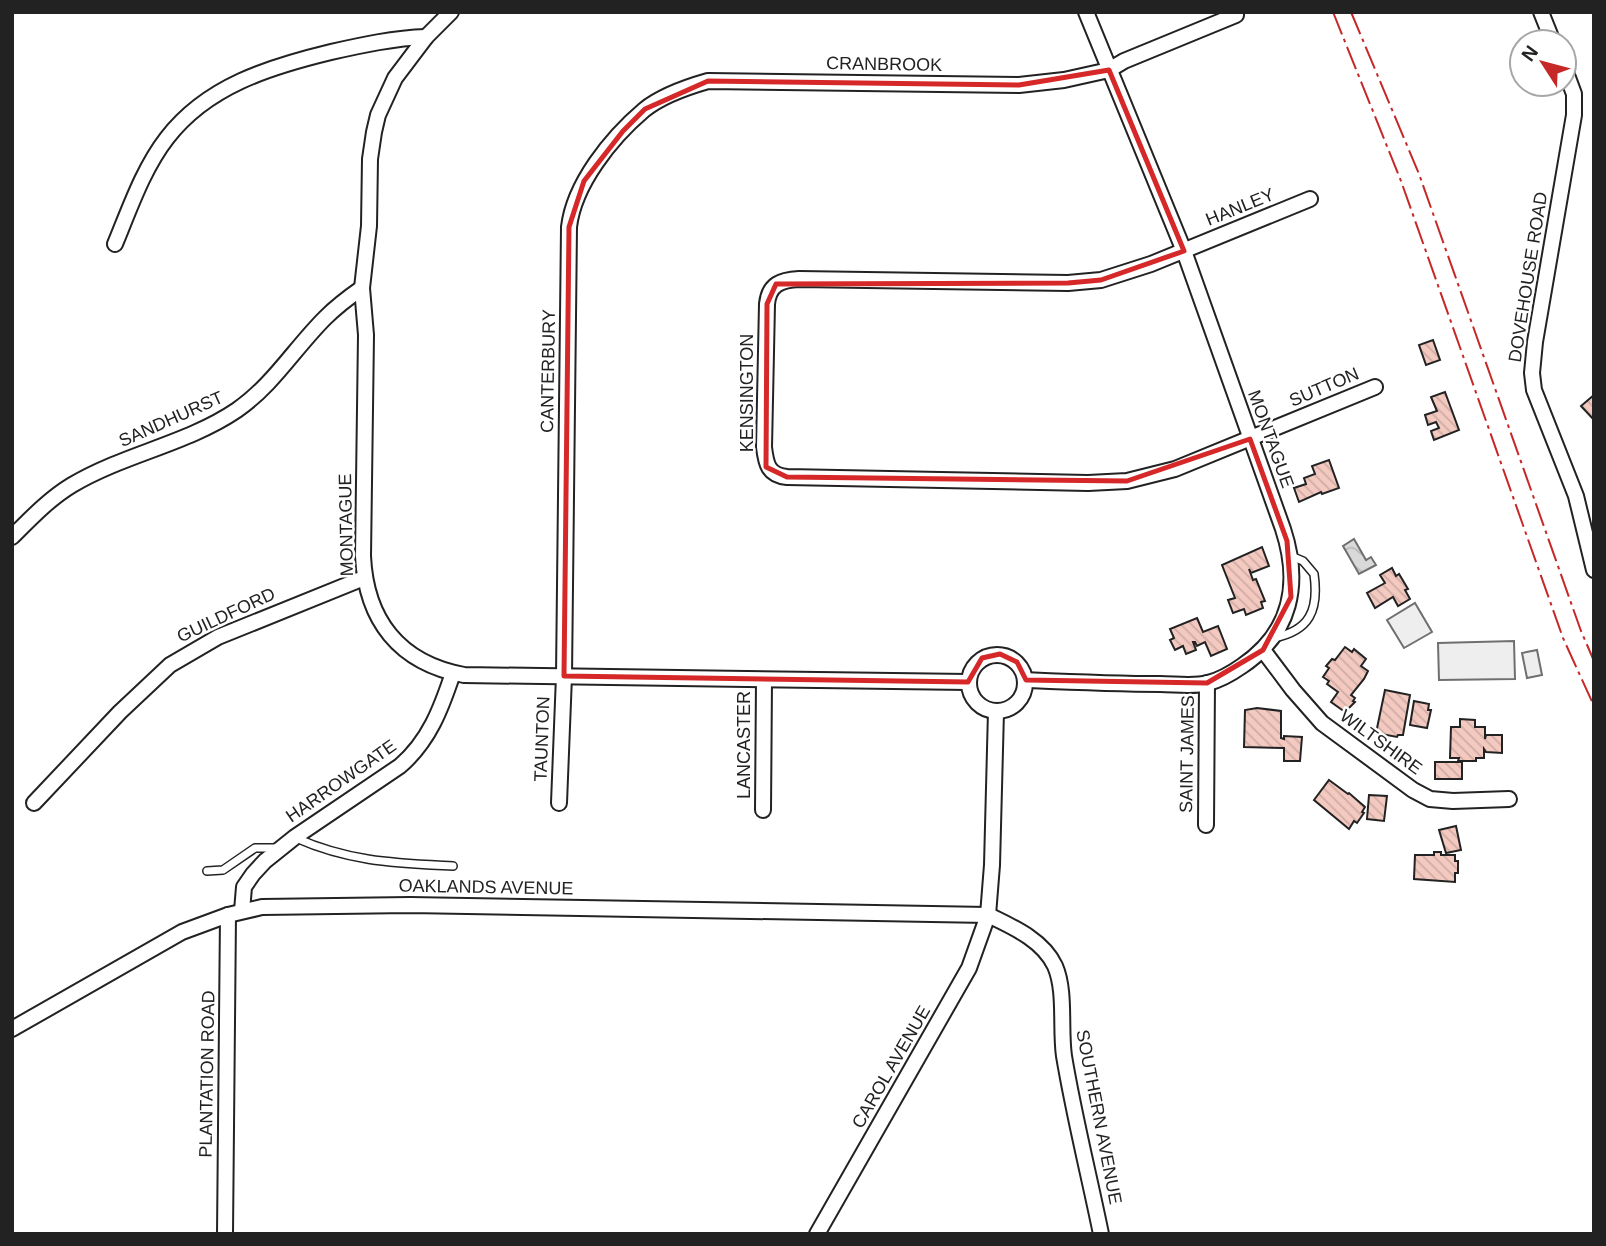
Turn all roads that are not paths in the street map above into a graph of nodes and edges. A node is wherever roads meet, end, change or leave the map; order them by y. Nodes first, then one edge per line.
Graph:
1 (451, 12) edge
2 (1086, 12) edge
3 (1236, 15) dead end
4 (426, 37) junction
5 (1109, 70) junction
6 (1574, 98) edge
7 (660, 100) joint
8 (1310, 200) dead end
9 (115, 244) dead end
10 (1184, 251) junction
11 (362, 288) junction
12 (1375, 387) dead end
13 (1250, 439) junction
14 (12, 537) edge
15 (1290, 556) junction
16 (1594, 570) edge
17 (364, 578) junction
18 (1267, 644) junction
19 (453, 673) junction
20 (564, 676) junction
21 (1026, 680) junction
22 (764, 681) junction
23 (968, 682) junction
24 (1207, 683) junction
25 (996, 711) junction
26 (1509, 799) dead end
27 (34, 803) dead end
28 (559, 803) dead end
29 (763, 810) dead end
30 (1206, 825) dead end
31 (295, 837) junction
32 (280, 848) junction
33 (453, 866) dead end
34 (207, 872) dead end
35 (235, 913) junction
36 (988, 915) junction
37 (12, 1029) edge
38 (225, 1234) edge
39 (817, 1234) edge
40 (1101, 1234) edge

1 - 4 street, MONTAGUE
2 - 5 street, MONTAGUE
3 - 5 street, CRANBROOK
4 - 9 street
4 - 11 street, MONTAGUE
5 - 7 street, CRANBROOK
5 - 10 street, MONTAGUE
6 - 16 street, DOVEHOUSE ROAD
7 - 20 street, CANTERBURY
8 - 10 street, HANLEY
10 - 13 street, MONTAGUE
10 - 13 street, KENSINGTON
11 - 14 street, SANDHURST
11 - 17 street, MONTAGUE
12 - 13 street, SUTTON
13 - 15 street, MONTAGUE
15 - 18 street, MONTAGUE
15 - 18 lane
17 - 19 street, MONTAGUE
17 - 27 street, GUILDFORD
18 - 24 street, MONTAGUE
18 - 26 street, WILTSHIRE
19 - 20 street, MONTAGUE
19 - 31 street, HARROWGATE
20 - 22 street, MONTAGUE
20 - 28 street, TAUNTON
21 - 23 street
21 - 24 street, MONTAGUE
21 - 25 street
22 - 23 street, MONTAGUE
22 - 29 street, LANCASTER
23 - 25 street
24 - 30 street, SAINT JAMES
25 - 36 street, CAROL AVENUE
31 - 32 street, HARROWGATE
31 - 33 lane
32 - 34 lane
32 - 35 street, HARROWGATE
35 - 36 street, OAKLANDS AVENUE
35 - 37 street, OAKLANDS AVENUE
35 - 38 street, PLANTATION ROAD
36 - 39 street, CAROL AVENUE
36 - 40 street, SOUTHERN AVENUE

